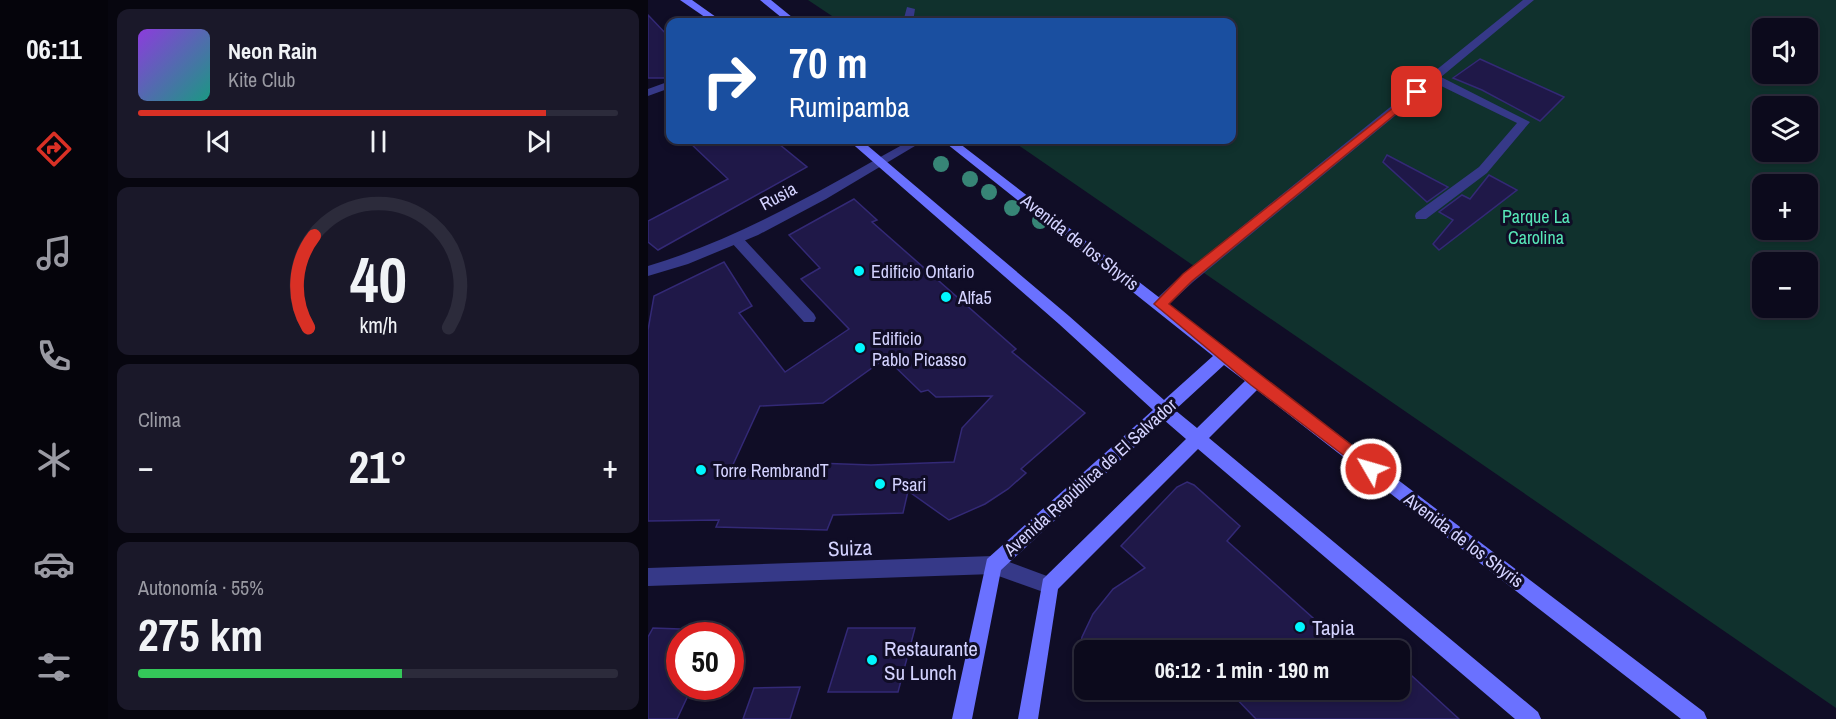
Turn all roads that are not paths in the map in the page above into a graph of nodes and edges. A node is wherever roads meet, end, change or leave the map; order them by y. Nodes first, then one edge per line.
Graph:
1 (685, 0) edge
2 (765, 0) edge
3 (1529, 0) edge
4 (910, 9) dead end
5 (712, 18) edge
6 (788, 18) edge
7 (909, 18) edge
8 (1434, 78) junction
9 (666, 86) edge
10 (648, 93) edge
11 (858, 144) edge
12 (912, 144) edge
13 (953, 144) edge
14 (880, 164) junction
15 (1421, 216) dead end
16 (736, 239) junction
17 (648, 271) edge
18 (1160, 304) junction
19 (809, 318) dead end
20 (1224, 356) junction
21 (1256, 381) junction
22 (1164, 410) junction
23 (1199, 437) junction
24 (993, 565) junction
25 (648, 577) edge
26 (1049, 585) junction
27 (962, 719) edge
28 (1028, 719) edge
29 (1531, 719) edge
30 (1698, 719) edge

1 - 5 main road
2 - 6 main road
3 - 8 street
4 - 7 street
8 - 15 street
8 - 18 street
9 - 10 street
11 - 14 main road
12 - 14 street, Rusia
13 - 18 main road, Avenida de los Shyris
14 - 16 street, Rusia
14 - 22 main road
16 - 17 street, Rusia
16 - 19 street
18 - 20 main road, Avenida de los Shyris
20 - 21 main road, Avenida de los Shyris
20 - 22 main road, Avenida República de El Salvador
21 - 23 main road
21 - 30 main road, Avenida de los Shyris
22 - 23 main road
22 - 24 main road, Avenida República de El Salvador
23 - 26 main road
23 - 29 main road
24 - 25 street, Suiza
24 - 26 street, Suiza
24 - 27 main road, Avenida República de El Salvador
26 - 28 main road

